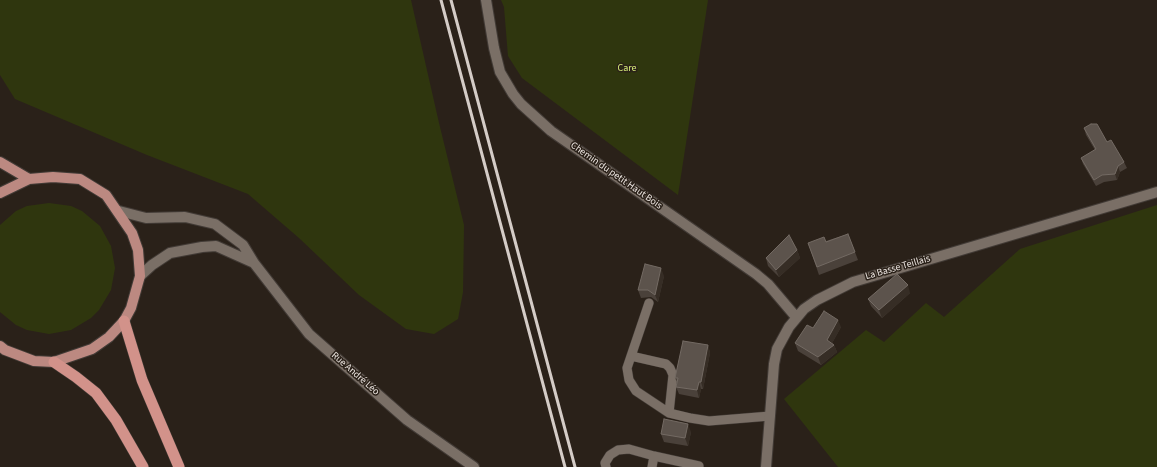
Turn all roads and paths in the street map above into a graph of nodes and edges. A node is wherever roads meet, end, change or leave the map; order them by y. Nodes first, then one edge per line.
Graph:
1 (486, 0) edge
2 (0, 162) edge
3 (29, 179) junction
4 (1157, 192) edge
5 (0, 193) edge
6 (119, 211) junction
7 (254, 263) junction
8 (140, 276) junction
9 (649, 303) dead end
10 (796, 317) junction
11 (124, 320) junction
12 (0, 346) edge
13 (631, 356) junction
14 (54, 362) junction
15 (669, 413) junction
16 (770, 416) junction
17 (654, 456) junction
18 (698, 466) dead end
19 (143, 467) edge
20 (179, 467) edge
21 (474, 467) edge
22 (606, 467) edge
23 (652, 467) edge
24 (766, 467) edge

1 - 10 street, Chemin du petit Haut Bois
2 - 3 main road
3 - 5 main road
3 - 6 main road
4 - 10 street, La Basse Teillais
6 - 7 street, Rue André Léo
6 - 8 main road
7 - 8 street, Rue André Léo
7 - 21 street, Rue André Léo
8 - 11 main road
9 - 13 lane
10 - 16 street, La Basse Teillais
11 - 14 main road
11 - 20 highway
12 - 14 main road
13 - 15 lane
13 - 15 lane
14 - 19 highway
15 - 16 lane
16 - 24 street, La Basse Teillais
17 - 18 lane
17 - 22 lane
17 - 23 lane

